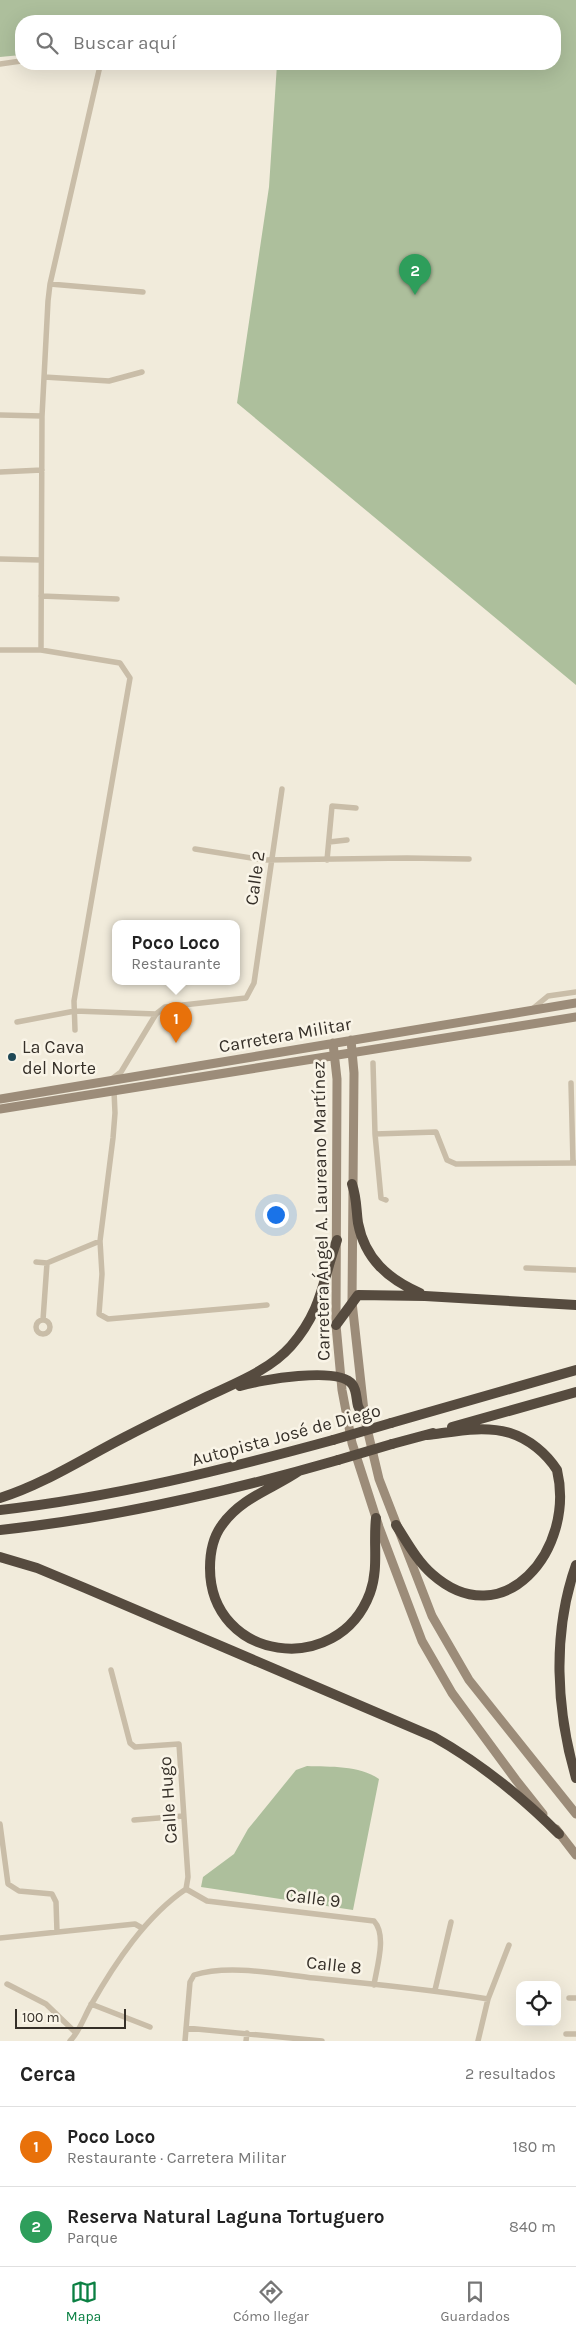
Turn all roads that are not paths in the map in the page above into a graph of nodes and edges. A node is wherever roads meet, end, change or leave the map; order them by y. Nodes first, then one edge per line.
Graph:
1 (15, 62) edge
2 (0, 64) edge
3 (99, 70) edge
4 (50, 284) junction
5 (143, 292) dead end
6 (142, 372) dead end
7 (44, 377) junction
8 (0, 415) edge
9 (42, 416) junction
10 (42, 470) junction
11 (0, 472) edge
12 (0, 559) edge
13 (41, 560) junction
14 (41, 596) junction
15 (117, 598) dead end
16 (0, 650) edge
17 (41, 650) junction
18 (282, 789) dead end
19 (356, 808) dead end
20 (347, 840) dead end
21 (329, 842) junction
22 (195, 848) dead end
23 (273, 860) junction
24 (327, 860) junction
25 (469, 860) dead end
26 (576, 992) edge
27 (576, 1003) edge
28 (75, 1011) junction
29 (530, 1011) junction
30 (156, 1014) junction
31 (576, 1018) edge
32 (17, 1022) dead end
33 (75, 1030) dead end
34 (351, 1040) junction
35 (333, 1043) junction
36 (352, 1053) junction
37 (334, 1055) junction
38 (373, 1063) dead end
39 (110, 1081) junction
40 (571, 1083) dead end
41 (114, 1091) junction
42 (0, 1099) edge
43 (0, 1110) edge
44 (375, 1134) junction
45 (575, 1163) edge
46 (352, 1184) junction
47 (386, 1200) dead end
48 (337, 1240) junction
49 (100, 1241) junction
50 (36, 1262) dead end
51 (47, 1263) junction
52 (526, 1268) dead end
53 (576, 1270) edge
54 (425, 1296) junction
55 (352, 1302) junction
56 (267, 1305) dead end
57 (576, 1305) edge
58 (43, 1320) dead end
59 (336, 1325) junction
60 (576, 1370) edge
61 (341, 1378) junction
62 (224, 1389) junction
63 (576, 1392) edge
64 (365, 1420) junction
65 (427, 1435) junction
66 (299, 1471) junction
67 (0, 1498) edge
68 (0, 1510) edge
69 (569, 1510) dead end
70 (376, 1518) junction
71 (396, 1525) junction
72 (0, 1530) edge
73 (0, 1557) edge
74 (576, 1565) edge
75 (548, 1568) dead end
76 (111, 1670) dead end
77 (576, 1778) edge
78 (576, 1814) edge
79 (183, 1816) junction
80 (134, 1820) dead end
81 (0, 1824) edge
82 (559, 1834) junction
83 (576, 1855) edge
84 (186, 1889) junction
85 (451, 1922) dead end
86 (142, 1928) junction
87 (57, 1932) junction
88 (0, 1938) edge
89 (508, 1946) dead end
90 (7, 1984) dead end
91 (374, 1984) junction
92 (435, 1990) junction
93 (569, 1998) dead end
94 (576, 1998) edge
95 (488, 1999) junction
96 (91, 2004) junction
97 (150, 2027) dead end
98 (186, 2028) junction
99 (76, 2033) junction
100 (247, 2033) junction
101 (566, 2034) dead end
102 (576, 2034) edge
103 (71, 2040) edge
104 (185, 2041) edge
105 (246, 2041) edge
106 (322, 2041) edge
107 (478, 2041) edge

1 - 2 street
3 - 4 street
4 - 5 street
4 - 7 street
6 - 7 street
7 - 9 street
8 - 9 street
9 - 10 street
10 - 11 street
10 - 13 street
12 - 13 street
13 - 14 street
14 - 15 street
14 - 17 street
16 - 17 street
17 - 28 street
18 - 23 street, Calle 2
19 - 21 street
20 - 21 street
21 - 24 street
22 - 23 street
23 - 24 street
23 - 30 street, Calle 2
24 - 25 street
26 - 29 street
27 - 29 main road, Carretera Militar
28 - 30 street
28 - 32 street
28 - 33 street
29 - 34 main road, Carretera Militar
30 - 39 street
31 - 36 main road, Carretera Militar
34 - 35 main road, Carretera Militar
34 - 36 main road, Carretera Ángel A. Laureano Martínez
35 - 37 main road, Carretera Ángel A. Laureano Martínez
35 - 39 main road, Carretera Militar
36 - 37 main road, Carretera Militar
36 - 46 main road, Carretera Ángel A. Laureano Martínez
37 - 41 main road, Carretera Militar
37 - 48 main road, Carretera Ángel A. Laureano Martínez
38 - 44 street
39 - 42 main road, Carretera Militar
40 - 45 street
41 - 43 main road, Carretera Militar
41 - 49 street
44 - 45 street
44 - 47 street
46 - 54 highway
46 - 55 main road, Carretera Ángel A. Laureano Martínez
48 - 59 main road, Carretera Ángel A. Laureano Martínez
48 - 62 highway
49 - 51 street
49 - 56 street
50 - 51 street
51 - 58 street
52 - 53 street
54 - 55 highway
54 - 57 highway
55 - 59 highway
55 - 64 main road, Carretera Ángel A. Laureano Martínez
59 - 61 main road, Carretera Ángel A. Laureano Martínez
60 - 68 highway, Autopista José de Diego, bridge
61 - 62 highway
61 - 64 highway
61 - 70 main road, Carretera Ángel A. Laureano Martínez
62 - 67 highway
63 - 65 highway, Autopista José de Diego
64 - 71 main road, Carretera Ángel A. Laureano Martínez
65 - 66 highway, Autopista José de Diego, bridge
65 - 69 highway
66 - 70 highway
66 - 72 highway, Autopista José de Diego
70 - 82 main road, Carretera Ángel A. Laureano Martínez
71 - 75 highway
71 - 78 main road, Carretera Ángel A. Laureano Martínez
73 - 82 highway
74 - 77 highway
76 - 79 street, Calle Hugo
79 - 80 street
79 - 84 street, Calle Hugo
81 - 87 street
82 - 83 main road, Carretera Ángel A. Laureano Martínez
84 - 86 street
84 - 91 street, Calle 9
85 - 92 street
86 - 87 street
86 - 96 street
87 - 88 street
89 - 95 street
90 - 99 street
91 - 92 street, Calle 8
91 - 98 street, Calle 8
92 - 95 street, Calle 8
93 - 94 street
95 - 107 street
96 - 97 street
96 - 99 street
98 - 100 street
98 - 104 street
99 - 103 street
100 - 105 street
100 - 106 street
101 - 102 street

